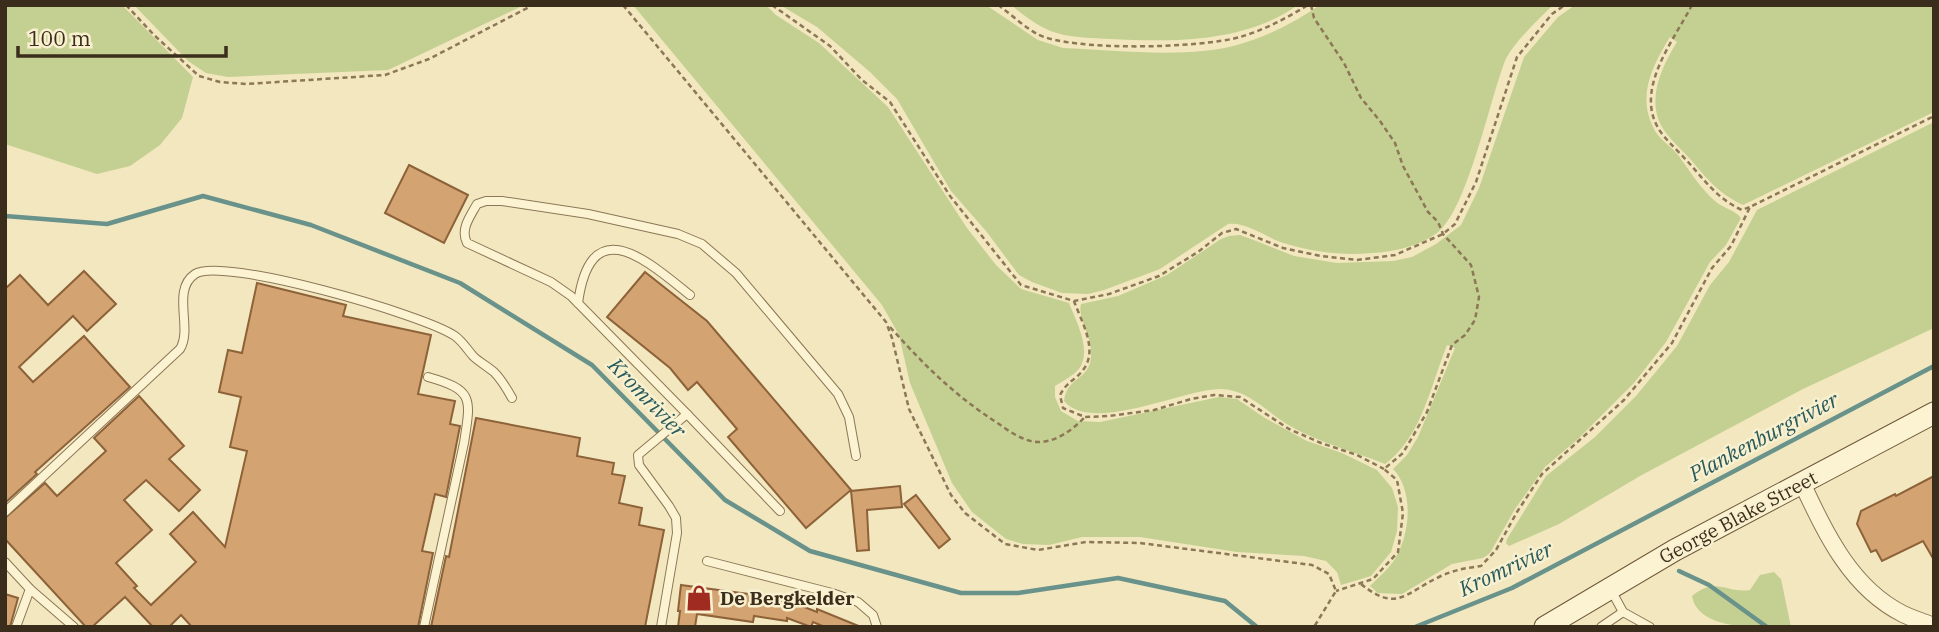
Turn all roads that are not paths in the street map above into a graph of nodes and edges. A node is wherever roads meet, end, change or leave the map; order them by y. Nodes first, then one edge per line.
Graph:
1 (690, 295) dead end
2 (578, 303) junction
3 (428, 377) dead end
4 (512, 398) dead end
5 (687, 414) junction
6 (1934, 414) edge
7 (856, 456) dead end
8 (1802, 483) junction
9 (780, 511) dead end
10 (5, 512) edge
11 (707, 561) dead end
12 (5, 562) edge
13 (1610, 587) junction
14 (30, 589) junction
15 (1623, 612) junction
16 (1934, 626) edge
17 (16, 627) edge
18 (74, 627) edge
19 (424, 627) edge
20 (661, 627) edge
21 (877, 627) edge
22 (1545, 627) edge
23 (1601, 627) edge
24 (1650, 627) edge

1 - 2 lane
2 - 5 lane
2 - 7 lane
3 - 19 lane
4 - 10 lane
5 - 9 lane
5 - 20 lane
6 - 8 street, George Blake Street
8 - 13 street, George Blake Street
8 - 16 street
11 - 21 lane
12 - 14 lane
13 - 15 lane
13 - 22 street, George Blake Street
14 - 17 lane
14 - 18 lane
15 - 23 lane
15 - 24 lane

